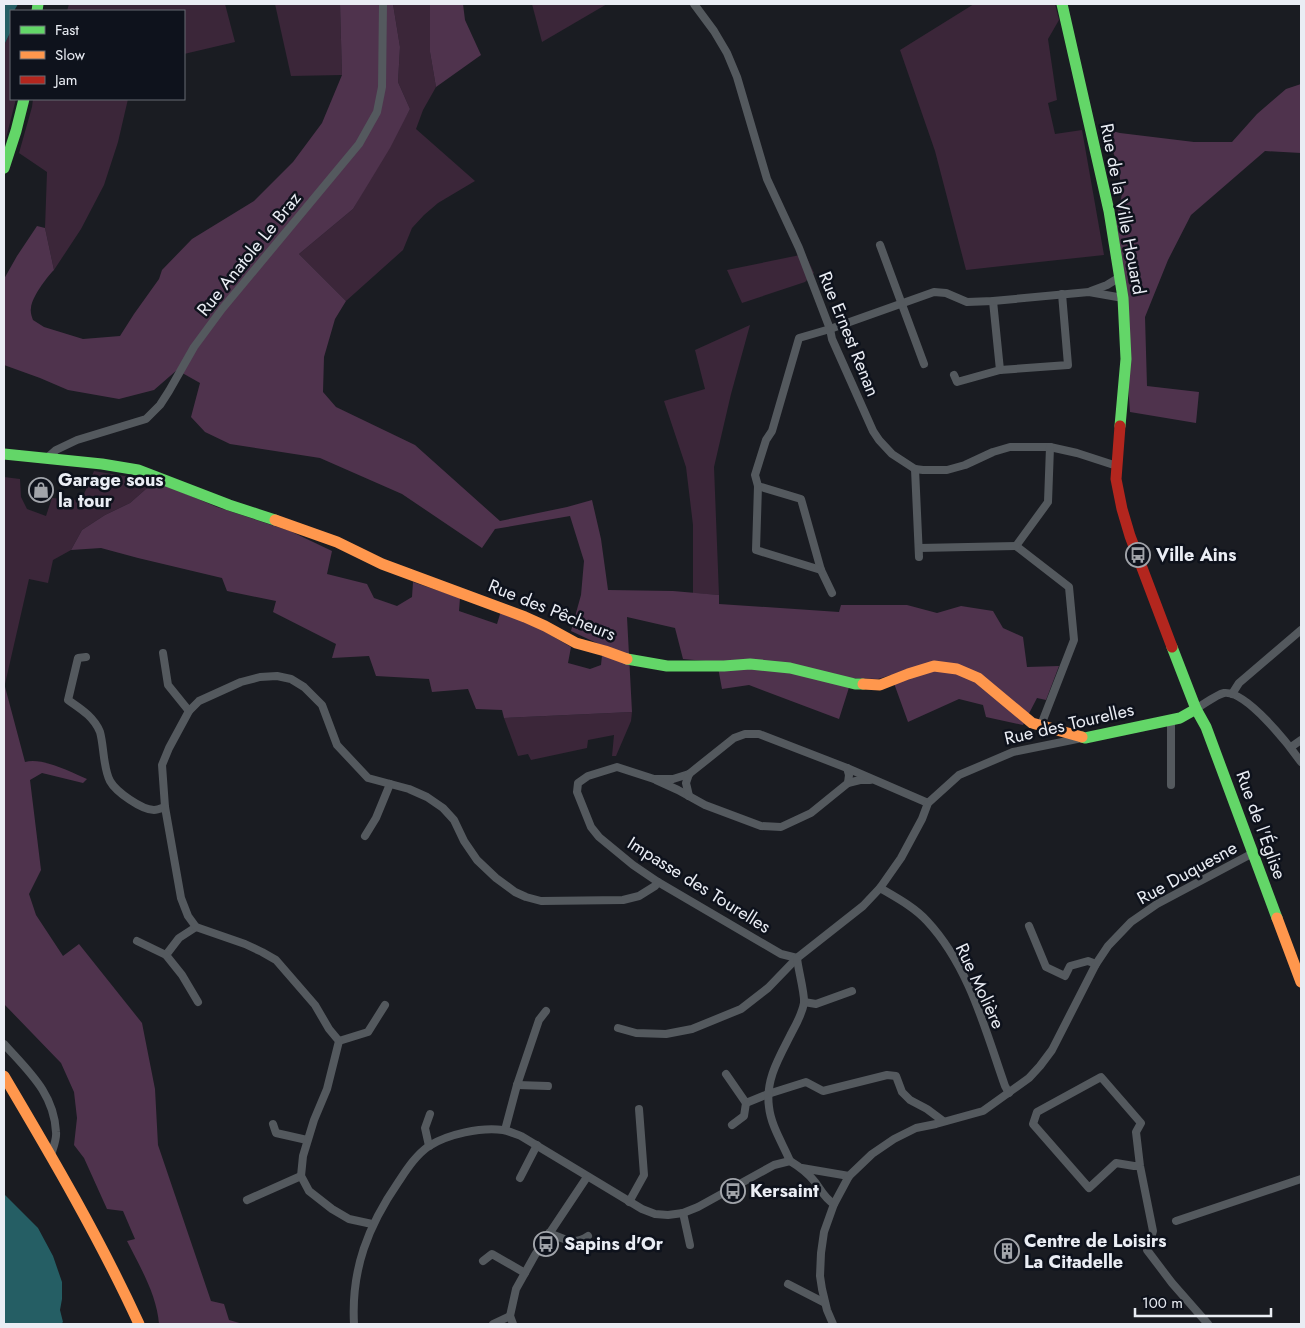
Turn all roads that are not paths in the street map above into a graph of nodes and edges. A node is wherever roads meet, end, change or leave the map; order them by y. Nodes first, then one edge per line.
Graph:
1 (383, 4) edge
2 (694, 4) edge
3 (1062, 4) edge
4 (24, 100) edge
5 (4, 168) edge
6 (880, 245) dead end
7 (1120, 277) junction
8 (1089, 292) junction
9 (1062, 294) junction
10 (1123, 298) junction
11 (993, 301) junction
12 (901, 303) junction
13 (830, 329) junction
14 (924, 364) dead end
15 (1000, 370) junction
16 (954, 375) dead end
17 (1050, 447) junction
18 (4, 454) edge
19 (47, 458) junction
20 (1118, 466) junction
21 (915, 469) junction
22 (758, 486) junction
23 (1016, 546) junction
24 (919, 548) junction
25 (919, 557) dead end
26 (821, 570) junction
27 (832, 593) dead end
28 (1301, 630) edge
29 (163, 653) dead end
30 (86, 657) dead end
31 (1232, 694) junction
32 (1196, 708) junction
33 (189, 711) junction
34 (1171, 720) junction
35 (1040, 725) junction
36 (1085, 738) junction
37 (1301, 740) edge
38 (1291, 748) junction
39 (1301, 762) edge
40 (847, 768) junction
41 (689, 774) junction
42 (654, 779) junction
43 (877, 781) junction
44 (848, 783) junction
45 (390, 784) junction
46 (1171, 785) dead end
47 (688, 796) junction
48 (928, 804) junction
49 (165, 806) junction
50 (365, 836) dead end
51 (1253, 853) junction
52 (658, 882) junction
53 (880, 888) junction
54 (1029, 926) dead end
55 (196, 927) junction
56 (137, 941) dead end
57 (166, 955) junction
58 (797, 958) junction
59 (1096, 964) junction
60 (1301, 982) edge
61 (852, 991) dead end
62 (198, 1002) dead end
63 (804, 1002) junction
64 (385, 1005) dead end
65 (546, 1011) dead end
66 (618, 1028) dead end
67 (339, 1041) junction
68 (4, 1044) edge
69 (726, 1074) dead end
70 (4, 1076) edge
71 (517, 1085) junction
72 (548, 1086) dead end
73 (1009, 1093) junction
74 (768, 1094) junction
75 (746, 1103) junction
76 (639, 1109) dead end
77 (430, 1114) dead end
78 (943, 1121) junction
79 (273, 1124) dead end
80 (732, 1125) dead end
81 (505, 1130) junction
82 (307, 1140) junction
83 (537, 1145) junction
84 (429, 1146) junction
85 (51, 1155) junction
86 (790, 1161) junction
87 (1140, 1166) junction
88 (802, 1168) junction
89 (301, 1176) junction
90 (849, 1176) junction
91 (587, 1177) junction
92 (520, 1178) dead end
93 (1301, 1179) edge
94 (248, 1200) dead end
95 (630, 1202) junction
96 (834, 1204) junction
97 (683, 1213) junction
98 (1176, 1221) dead end
99 (372, 1224) junction
100 (550, 1233) junction
101 (588, 1236) dead end
102 (690, 1245) dead end
103 (482, 1262) dead end
104 (525, 1273) junction
105 (788, 1284) dead end
106 (825, 1303) junction
107 (512, 1320) edge
108 (139, 1324) edge
109 (354, 1324) edge
110 (493, 1324) edge
111 (833, 1324) edge
112 (1208, 1324) edge

1 - 19 street, Rue Anatole Le Braz
2 - 13 street, Rue Ernest Renan
3 - 7 street, Rue de la Ville Houard
4 - 5 street
6 - 12 street
7 - 8 street
7 - 10 street, Rue de la Ville Houard
8 - 9 street
8 - 10 street
9 - 11 street
9 - 15 street
10 - 20 street, Rue de la Ville Houard
11 - 12 street
11 - 15 street
12 - 13 street
12 - 14 street
13 - 21 street, Rue Ernest Renan
13 - 22 street
15 - 16 street
17 - 20 street
17 - 21 street
17 - 23 street
18 - 19 street, Rue des Pêcheurs
19 - 35 street, Rue des Pêcheurs
20 - 32 street, Rue de la Ville Houard
21 - 24 street
22 - 26 street
22 - 26 street
23 - 24 street
23 - 35 street
24 - 25 street
26 - 27 street
28 - 31 street
29 - 33 street
30 - 49 street
31 - 32 street
31 - 38 street
32 - 34 street, Rue des Tourelles
32 - 51 street, Rue de l'Église
33 - 45 street
33 - 49 street
34 - 36 street, Rue des Tourelles
34 - 46 street
35 - 36 street, Rue des Pêcheurs
36 - 48 street, Rue des Tourelles
37 - 38 street
38 - 39 street
40 - 41 street
40 - 43 street
40 - 44 street
41 - 42 street
41 - 47 street
42 - 47 street
42 - 52 street, Impasse des Tourelles
43 - 44 street
43 - 48 street
44 - 47 street
45 - 50 street
45 - 52 street
48 - 53 street, Rue des Tourelles
49 - 55 street
51 - 59 street, Rue Duquesne
51 - 60 street, Rue de l'Église
52 - 58 street, Impasse des Tourelles
53 - 58 street, Rue des Tourelles
53 - 73 street, Rue Molière
54 - 59 street
55 - 57 street
55 - 67 street
56 - 57 street
57 - 62 street
58 - 63 street
58 - 66 street, Rue des Tourelles
59 - 73 street, Rue Duquesne
61 - 63 street
63 - 74 street
64 - 67 street
65 - 71 street
67 - 82 street
68 - 85 street
69 - 75 street
70 - 85 street
71 - 72 street
71 - 81 street
73 - 78 street, Rue Duquesne
74 - 75 street
74 - 78 street
74 - 86 street
75 - 80 street
76 - 95 street
77 - 84 street
78 - 90 street, Rue Duquesne
79 - 82 street
81 - 83 street
81 - 84 street
82 - 89 street
83 - 91 street
83 - 92 street
84 - 99 street
85 - 108 street
86 - 88 street
86 - 97 street
87 - 87 street
87 - 112 street
88 - 90 street
88 - 96 street
89 - 94 street
89 - 99 street
90 - 96 street, Rue Duquesne
91 - 95 street
91 - 100 street
93 - 98 street
95 - 97 street
96 - 106 street, Rue Duquesne
97 - 102 street
99 - 109 street
100 - 101 street
100 - 104 street
103 - 104 street
104 - 107 street
105 - 106 street
106 - 111 street, Rue Duquesne
107 - 110 street

